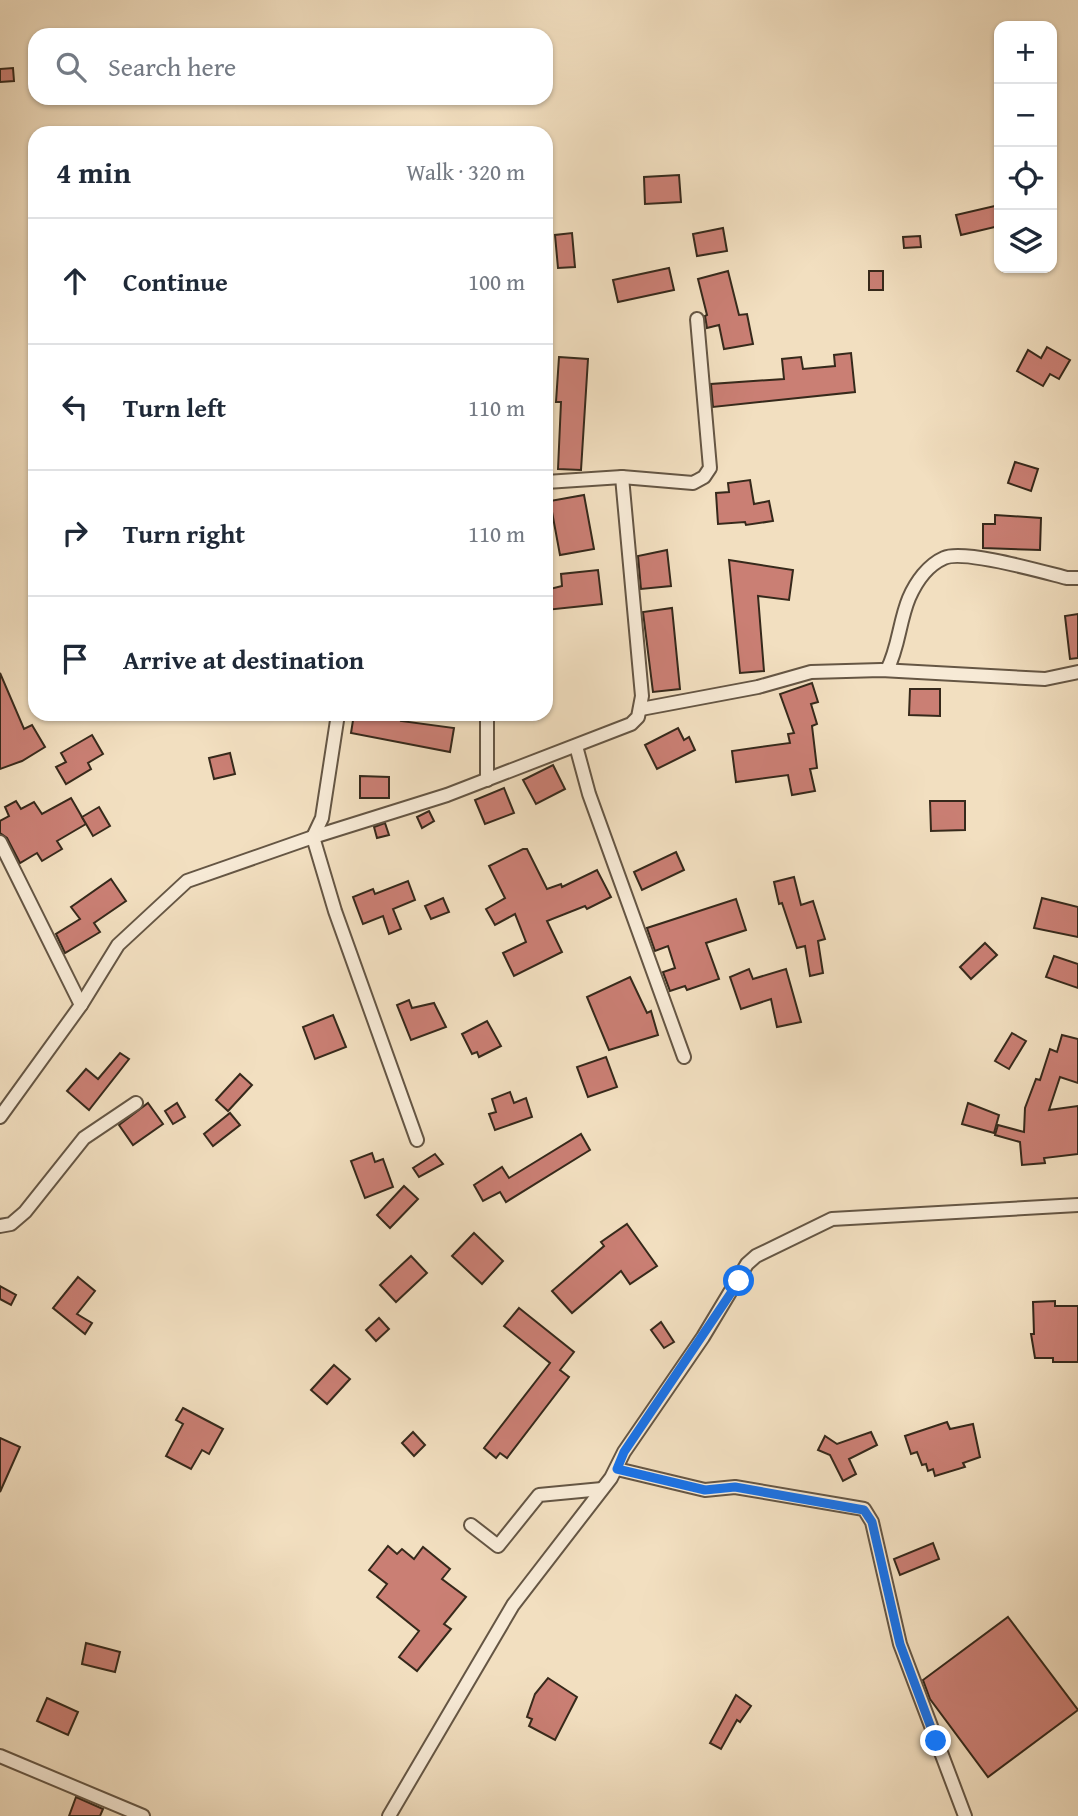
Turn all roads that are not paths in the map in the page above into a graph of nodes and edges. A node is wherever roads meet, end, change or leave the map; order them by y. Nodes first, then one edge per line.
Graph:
1 (697, 319) dead end
2 (622, 477) junction
3 (553, 482) edge
4 (1078, 578) edge
5 (887, 670) junction
6 (1078, 672) edge
7 (640, 709) junction
8 (337, 721) edge
9 (487, 721) edge
10 (576, 746) junction
11 (487, 780) junction
12 (313, 837) junction
13 (0, 842) edge
14 (81, 1005) junction
15 (684, 1057) dead end
16 (136, 1102) dead end
17 (0, 1117) edge
18 (417, 1140) dead end
19 (1078, 1205) edge
20 (0, 1226) edge
21 (617, 1469) junction
22 (603, 1489) junction
23 (471, 1525) dead end
24 (0, 1756) edge
25 (143, 1816) edge
26 (389, 1816) edge
27 (965, 1816) edge

1 - 2 street
2 - 3 street
2 - 7 street
4 - 5 street
5 - 6 street
5 - 7 street
7 - 10 street
8 - 12 street
9 - 11 street
10 - 11 street
10 - 15 street
11 - 12 street
12 - 14 street
12 - 18 street
13 - 14 street
14 - 17 street
16 - 20 street
19 - 21 street
21 - 22 street
21 - 27 street
22 - 23 street
22 - 26 street
24 - 25 street

